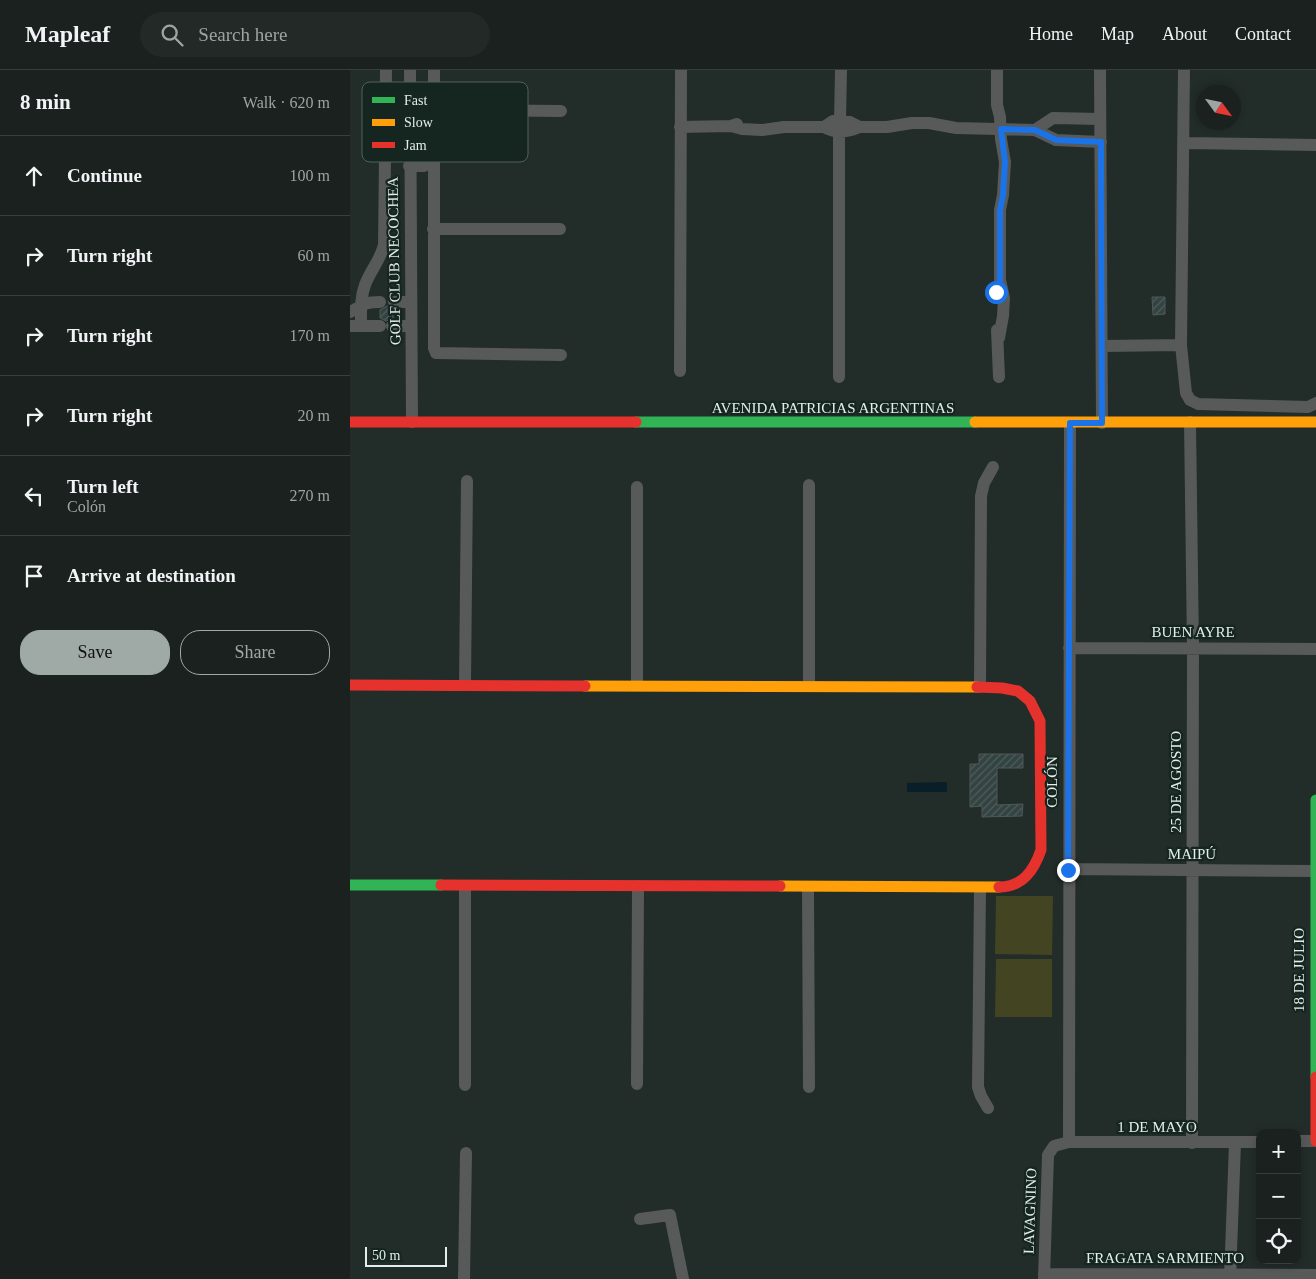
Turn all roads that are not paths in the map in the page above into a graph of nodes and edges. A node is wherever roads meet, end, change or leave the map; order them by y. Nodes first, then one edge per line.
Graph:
1 (681, 70) edge
2 (841, 70) edge
3 (997, 70) edge
4 (1003, 70) edge
5 (1100, 70) edge
6 (1184, 70) edge
7 (528, 111) edge
8 (561, 111) dead end
9 (1100, 119) junction
10 (840, 126) junction
11 (680, 127) junction
12 (1001, 128) junction
13 (1035, 130) junction
14 (1101, 142) junction
15 (1184, 143) junction
16 (1316, 146) edge
17 (385, 162) edge
18 (409, 162) edge
19 (430, 162) edge
20 (429, 170) junction
21 (409, 171) junction
22 (433, 229) junction
23 (560, 229) dead end
24 (380, 302) dead end
25 (394, 302) dead end
26 (411, 302) junction
27 (361, 304) junction
28 (350, 312) edge
29 (355, 326) edge
30 (411, 326) junction
31 (1181, 345) junction
32 (1102, 346) junction
33 (561, 355) dead end
34 (680, 371) dead end
35 (839, 377) dead end
36 (999, 377) dead end
37 (1316, 403) edge
38 (350, 422) edge
39 (412, 422) junction
40 (1190, 422) junction
41 (1316, 422) edge
42 (1070, 423) junction
43 (1102, 423) junction
44 (993, 467) dead end
45 (467, 481) dead end
46 (809, 485) dead end
47 (638, 487) dead end
48 (1069, 648) junction
49 (1193, 648) junction
50 (1316, 649) edge
51 (350, 685) edge
52 (465, 685) junction
53 (637, 685) junction
54 (809, 686) junction
55 (980, 686) junction
56 (1316, 800) edge
57 (1068, 870) junction
58 (1192, 871) junction
59 (1316, 871) edge
60 (350, 885) edge
61 (465, 886) junction
62 (638, 886) junction
63 (808, 887) junction
64 (980, 888) junction
65 (637, 1084) dead end
66 (465, 1085) dead end
67 (808, 1087) dead end
68 (988, 1108) dead end
69 (1301, 1141) edge
70 (1316, 1141) edge
71 (1069, 1142) junction
72 (1256, 1142) edge
73 (1192, 1143) junction
74 (1235, 1143) junction
75 (1054, 1146) joint
76 (466, 1153) dead end
77 (640, 1219) dead end
78 (1316, 1275) edge
79 (1044, 1276) edge
80 (1230, 1277) edge
81 (464, 1279) edge
82 (683, 1279) edge

1 - 11 street
2 - 10 street
3 - 12 street
4 - 12 street
5 - 9 street
6 - 15 street
7 - 8 street
9 - 13 street
9 - 14 street
10 - 11 street
10 - 12 street
10 - 35 street
11 - 34 street
12 - 13 street
12 - 36 street
13 - 14 street
14 - 32 street
15 - 16 street
15 - 31 street
17 - 27 street
18 - 21 street, GOLF CLUB NECOCHEA
19 - 20 street
20 - 21 street
20 - 22 street
21 - 26 street, GOLF CLUB NECOCHEA
22 - 23 street
22 - 33 street
24 - 27 street
25 - 26 street
26 - 30 street, GOLF CLUB NECOCHEA
27 - 28 street
27 - 29 street
29 - 30 street
30 - 39 street, GOLF CLUB NECOCHEA
31 - 32 street
31 - 37 street
32 - 43 street
38 - 39 street, AVENIDA PATRICIAS ARGENTINAS
39 - 42 street, AVENIDA PATRICIAS ARGENTINAS
40 - 41 street, AVENIDA PATRICIAS ARGENTINAS
40 - 43 street, AVENIDA PATRICIAS ARGENTINAS
40 - 49 street, 25 DE AGOSTO
42 - 43 street, AVENIDA PATRICIAS ARGENTINAS
42 - 48 street, COLÓN
44 - 55 street
45 - 52 street
46 - 54 street
47 - 53 street
48 - 49 street, BUEN AYRE
48 - 57 street, COLÓN
49 - 50 street, BUEN AYRE
49 - 58 street, 25 DE AGOSTO
51 - 52 street
52 - 53 street
53 - 54 street
54 - 55 street
55 - 64 street
56 - 59 street, 18 DE JULIO
57 - 58 street, MAIPÚ
57 - 71 street, COLÓN
58 - 59 street, MAIPÚ
58 - 73 street, 25 DE AGOSTO
59 - 70 street, 18 DE JULIO
60 - 61 street
61 - 62 street
61 - 66 street
62 - 63 street
62 - 65 street
63 - 64 street
63 - 67 street
64 - 68 street
69 - 70 street
71 - 73 street, 1 DE MAYO
71 - 75 street, 1 DE MAYO
72 - 74 street, 1 DE MAYO
73 - 74 street, 1 DE MAYO
74 - 80 street
75 - 79 street, LAVAGNINO
76 - 81 street
77 - 82 street
78 - 80 street, FRAGATA SARMIENTO
79 - 80 street, FRAGATA SARMIENTO

